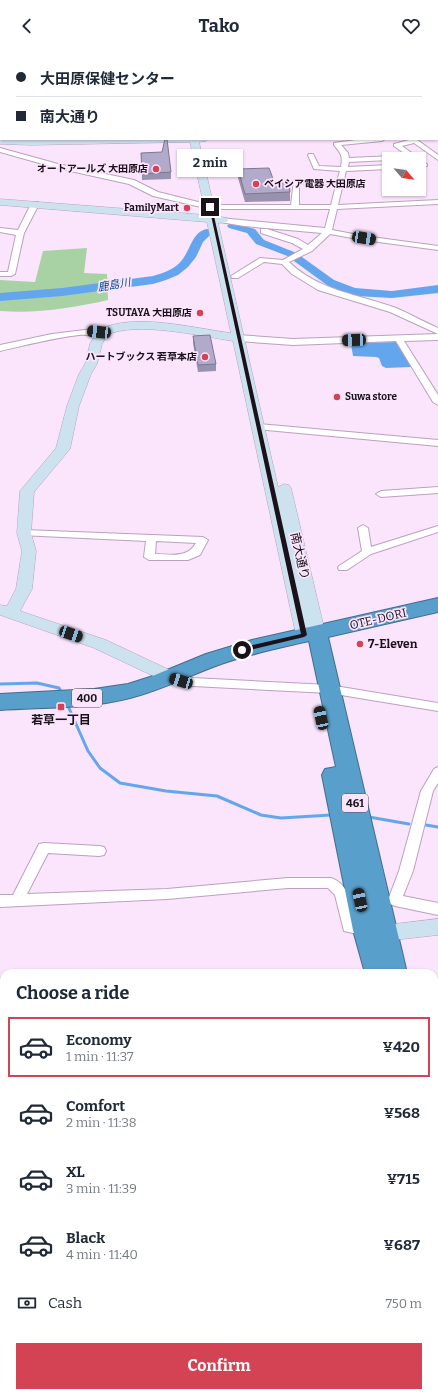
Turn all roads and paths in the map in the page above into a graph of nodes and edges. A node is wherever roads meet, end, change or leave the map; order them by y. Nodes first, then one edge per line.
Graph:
1 (140, 140) edge
2 (194, 140) edge
3 (203, 140) edge
4 (373, 140) edge
5 (414, 140) edge
6 (0, 141) edge
7 (0, 150) edge
8 (406, 152) edge
9 (311, 155) dead end
10 (345, 156) junction
11 (382, 158) edge
12 (438, 158) edge
13 (382, 166) edge
14 (344, 169) junction
15 (340, 183) junction
16 (0, 202) edge
17 (438, 202) edge
18 (35, 204) junction
19 (215, 207) junction
20 (295, 207) junction
21 (334, 207) junction
22 (217, 219) junction
23 (244, 224) junction
24 (0, 230) edge
25 (328, 231) junction
26 (20, 233) junction
27 (438, 248) edge
28 (309, 249) junction
29 (284, 262) junction
30 (0, 274) edge
31 (235, 276) junction
32 (438, 331) edge
33 (102, 333) junction
34 (438, 337) edge
35 (244, 339) junction
36 (399, 339) junction
37 (0, 348) edge
38 (438, 402) edge
39 (264, 427) junction
40 (438, 443) edge
41 (438, 490) edge
42 (381, 494) dead end
43 (363, 528) dead end
44 (438, 529) edge
45 (24, 533) junction
46 (152, 539) junction
47 (367, 552) junction
48 (343, 568) dead end
49 (438, 605) edge
50 (6, 611) edge
51 (311, 634) junction
52 (170, 677) junction
53 (322, 688) junction
54 (0, 702) edge
55 (438, 707) edge
56 (438, 772) edge
57 (99, 851) dead end
58 (0, 901) edge
59 (17, 901) junction
60 (438, 909) edge
61 (438, 927) edge
62 (376, 931) junction
63 (378, 969) edge
64 (392, 969) edge

1 - 6 street
2 - 19 street, 南大通り
3 - 19 street, 南大通り
4 - 10 street
5 - 8 street
5 - 12 street
7 - 19 street
9 - 14 street
10 - 11 street
10 - 14 street
13 - 14 street
14 - 15 street
15 - 20 street
15 - 21 street
16 - 18 street
17 - 21 street
18 - 22 street
18 - 26 street
19 - 20 street
19 - 22 street, 南大通り
20 - 21 street
21 - 25 street
22 - 23 street
22 - 31 street, 南大通り
22 - 35 street, 南大通り
23 - 25 street
23 - 28 street
24 - 26 street
25 - 27 street
25 - 28 street
26 - 30 street
28 - 29 street
29 - 31 street
29 - 32 street
31 - 35 street, 南大通り
33 - 35 street
33 - 37 street
33 - 45 street
34 - 36 street
35 - 36 street
35 - 39 street, 南大通り
36 - 38 street
39 - 40 street
39 - 51 street, 南大通り
41 - 42 street
43 - 47 street
44 - 47 street
45 - 46 street
45 - 50 street
46 - 46 street
47 - 48 street
49 - 51 highway, OTE-DORI / 400
50 - 52 street
51 - 52 highway, 400
51 - 53 highway, 南大通り / 461
52 - 53 street
52 - 54 highway, 400
53 - 55 street
53 - 62 highway, 南大通り / 461
56 - 60 street
57 - 59 street
58 - 59 street
59 - 62 street
61 - 62 street
62 - 63 highway, 南大通り / 461
62 - 64 highway, 南大通り / 461

